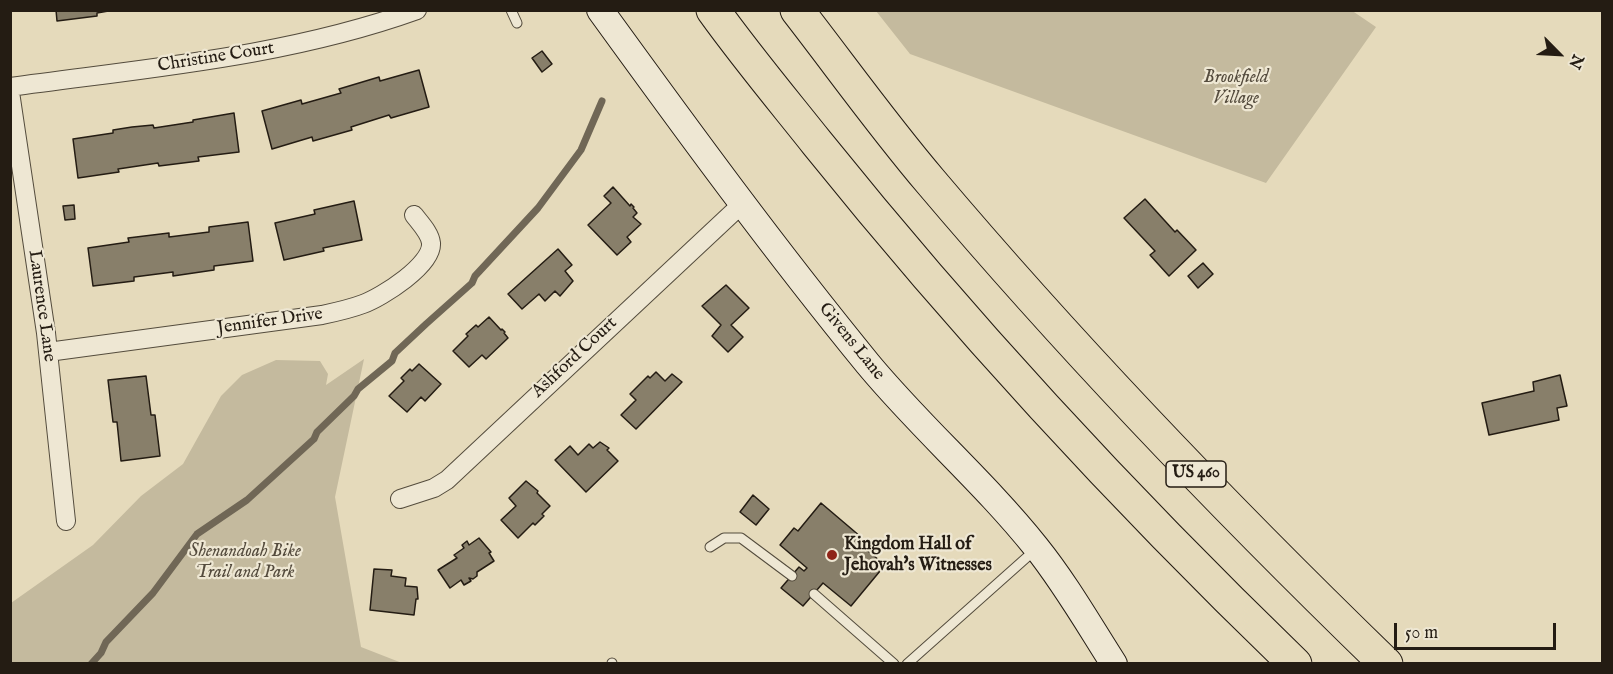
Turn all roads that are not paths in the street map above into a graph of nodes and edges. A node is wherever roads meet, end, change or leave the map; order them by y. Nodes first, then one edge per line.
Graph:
1 (417, 10) edge
2 (511, 10) edge
3 (600, 10) edge
4 (704, 10) edge
5 (713, 10) edge
6 (797, 10) edge
7 (517, 23) dead end
8 (736, 42) junction
9 (10, 87) edge
10 (10, 92) edge
11 (743, 203) junction
12 (414, 215) dead end
13 (48, 352) junction
14 (400, 499) dead end
15 (66, 521) dead end
16 (710, 547) dead end
17 (1037, 548) junction
18 (792, 576) dead end
19 (814, 594) dead end
20 (894, 663) edge
21 (907, 663) edge
22 (1114, 663) edge
23 (1295, 663) edge
24 (1386, 663) edge

1 - 9 street, Christine Court
2 - 7 lane
3 - 11 street, Givens Lane
4 - 8 highway
5 - 8 highway
6 - 24 highway, US 460
8 - 23 highway
10 - 13 street, Laurence Lane
11 - 14 street, Ashford Court
11 - 17 street, Givens Lane
12 - 13 street, Jennifer Drive
13 - 15 street, Laurence Lane
16 - 18 lane
17 - 21 lane
17 - 22 street, Givens Lane
19 - 20 lane

